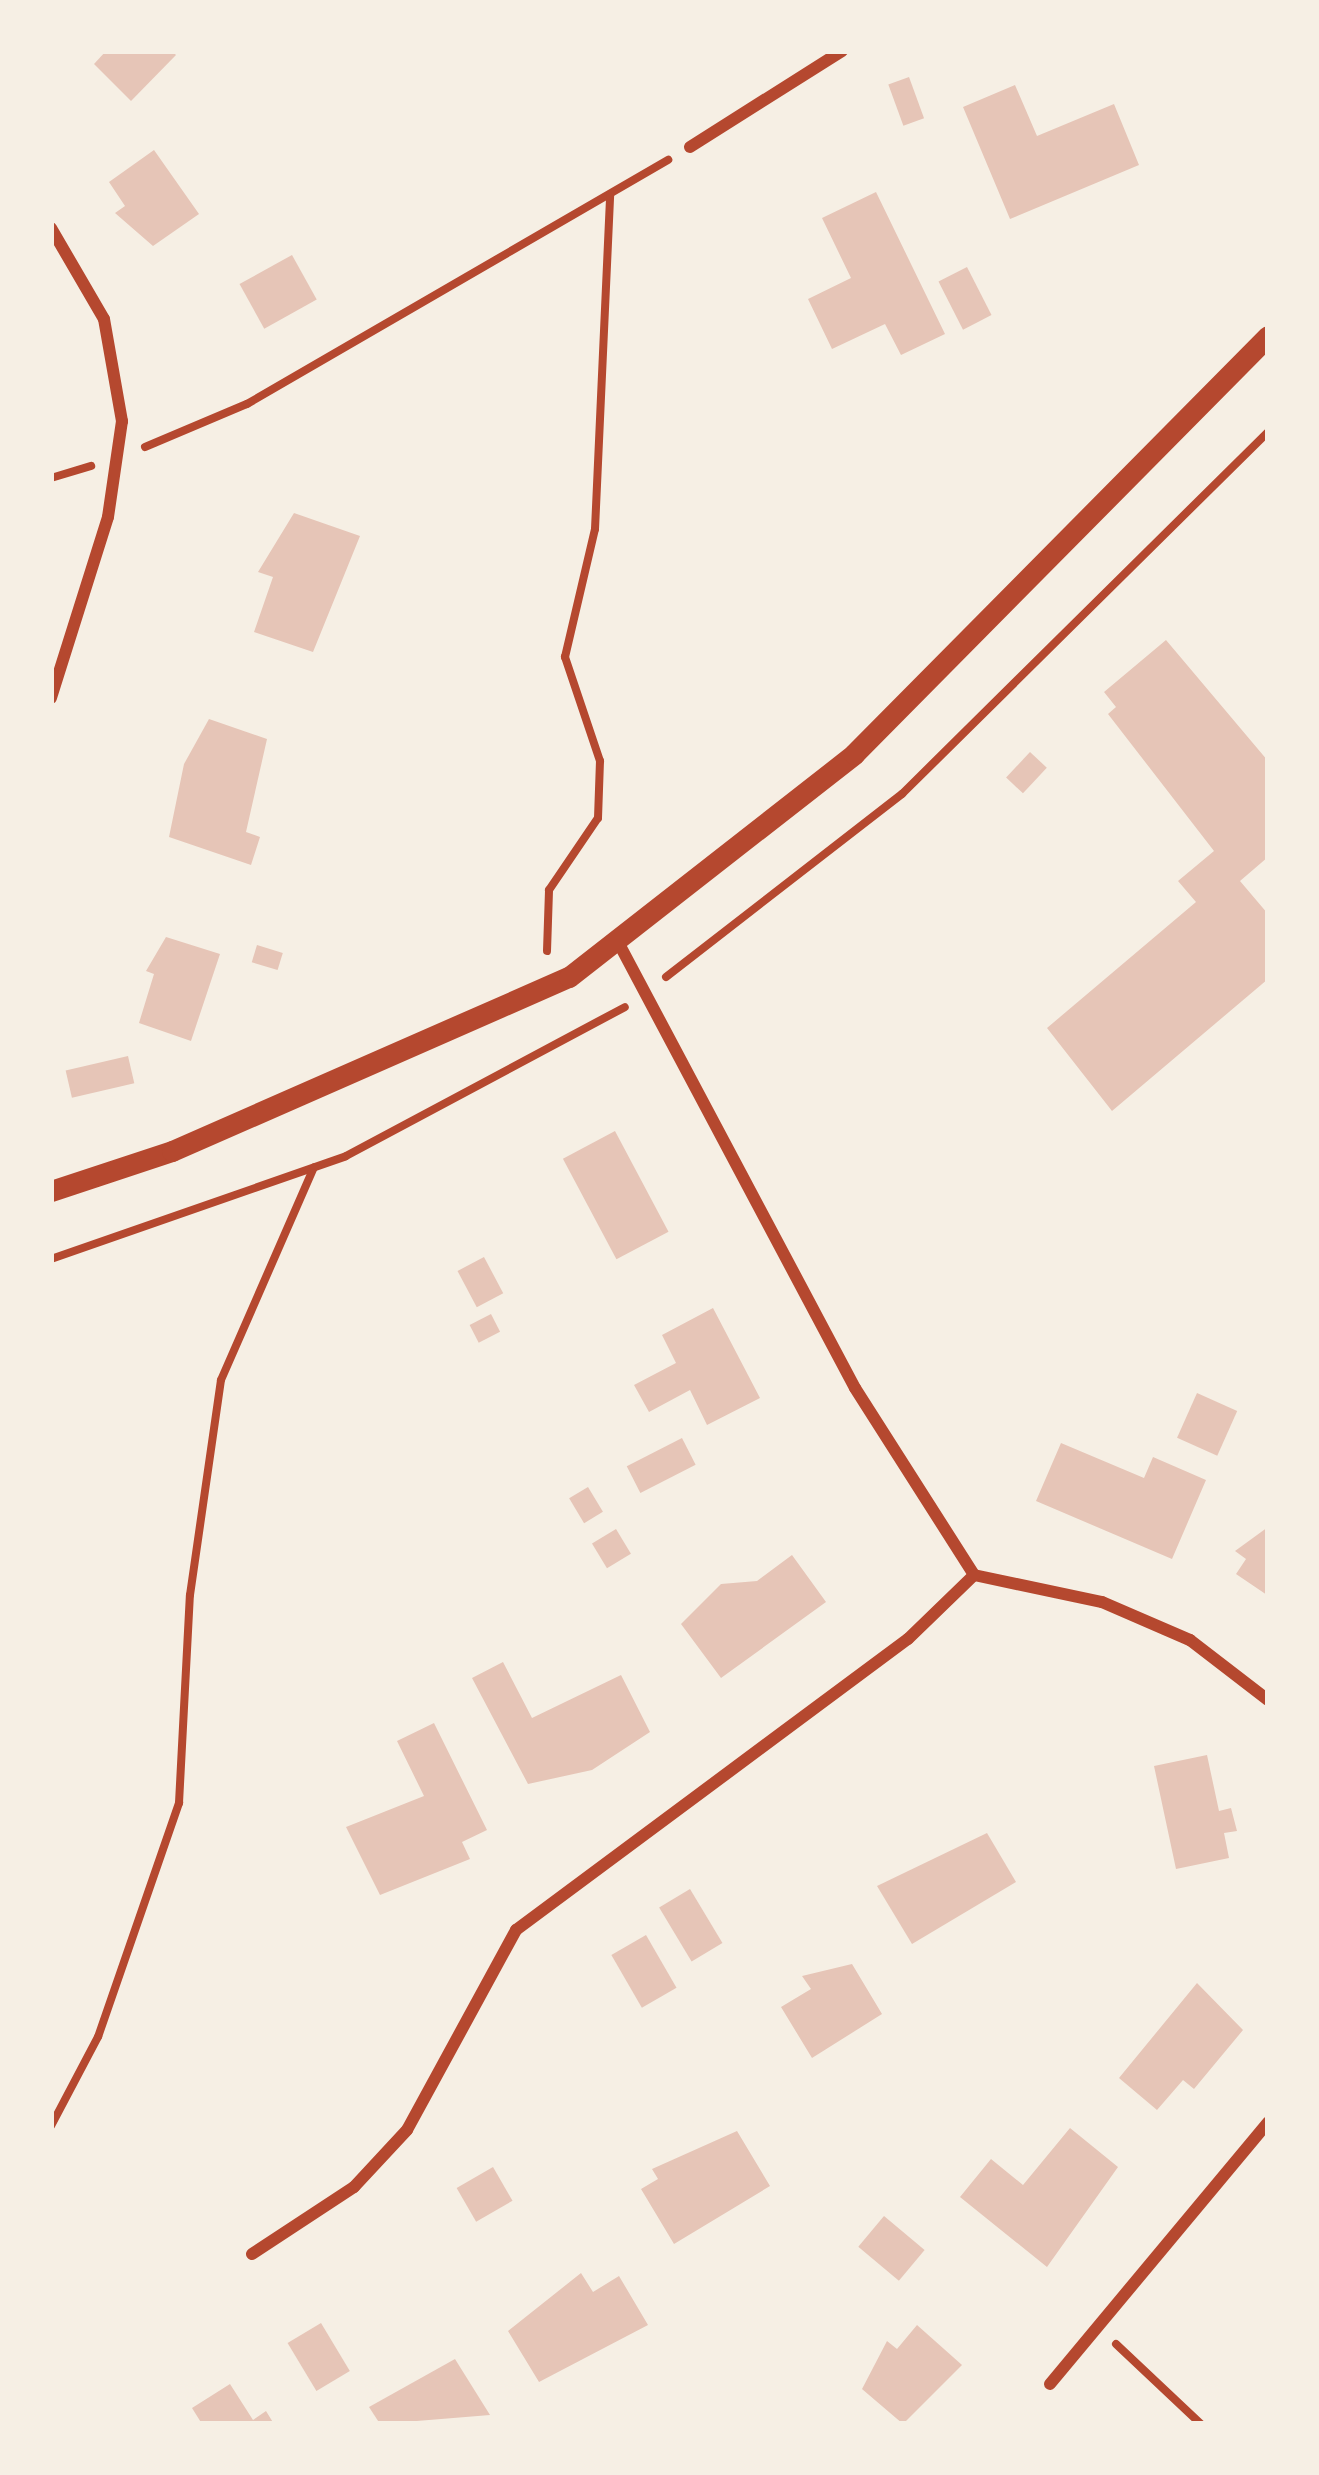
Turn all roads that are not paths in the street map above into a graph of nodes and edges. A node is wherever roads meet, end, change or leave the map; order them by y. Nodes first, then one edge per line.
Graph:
1 (842, 51) edge
2 (690, 147) road end
3 (51, 228) edge
4 (1268, 336) edge
5 (51, 698) edge
6 (617, 940) junction
7 (51, 1191) edge
8 (974, 1575) junction
9 (1268, 1700) edge
10 (1268, 2122) edge
11 (252, 2254) dead end
12 (1050, 2384) dead end

1 - 2 street
3 - 5 street
4 - 6 street
6 - 7 street
6 - 8 street
8 - 9 street
8 - 11 street
10 - 12 street

